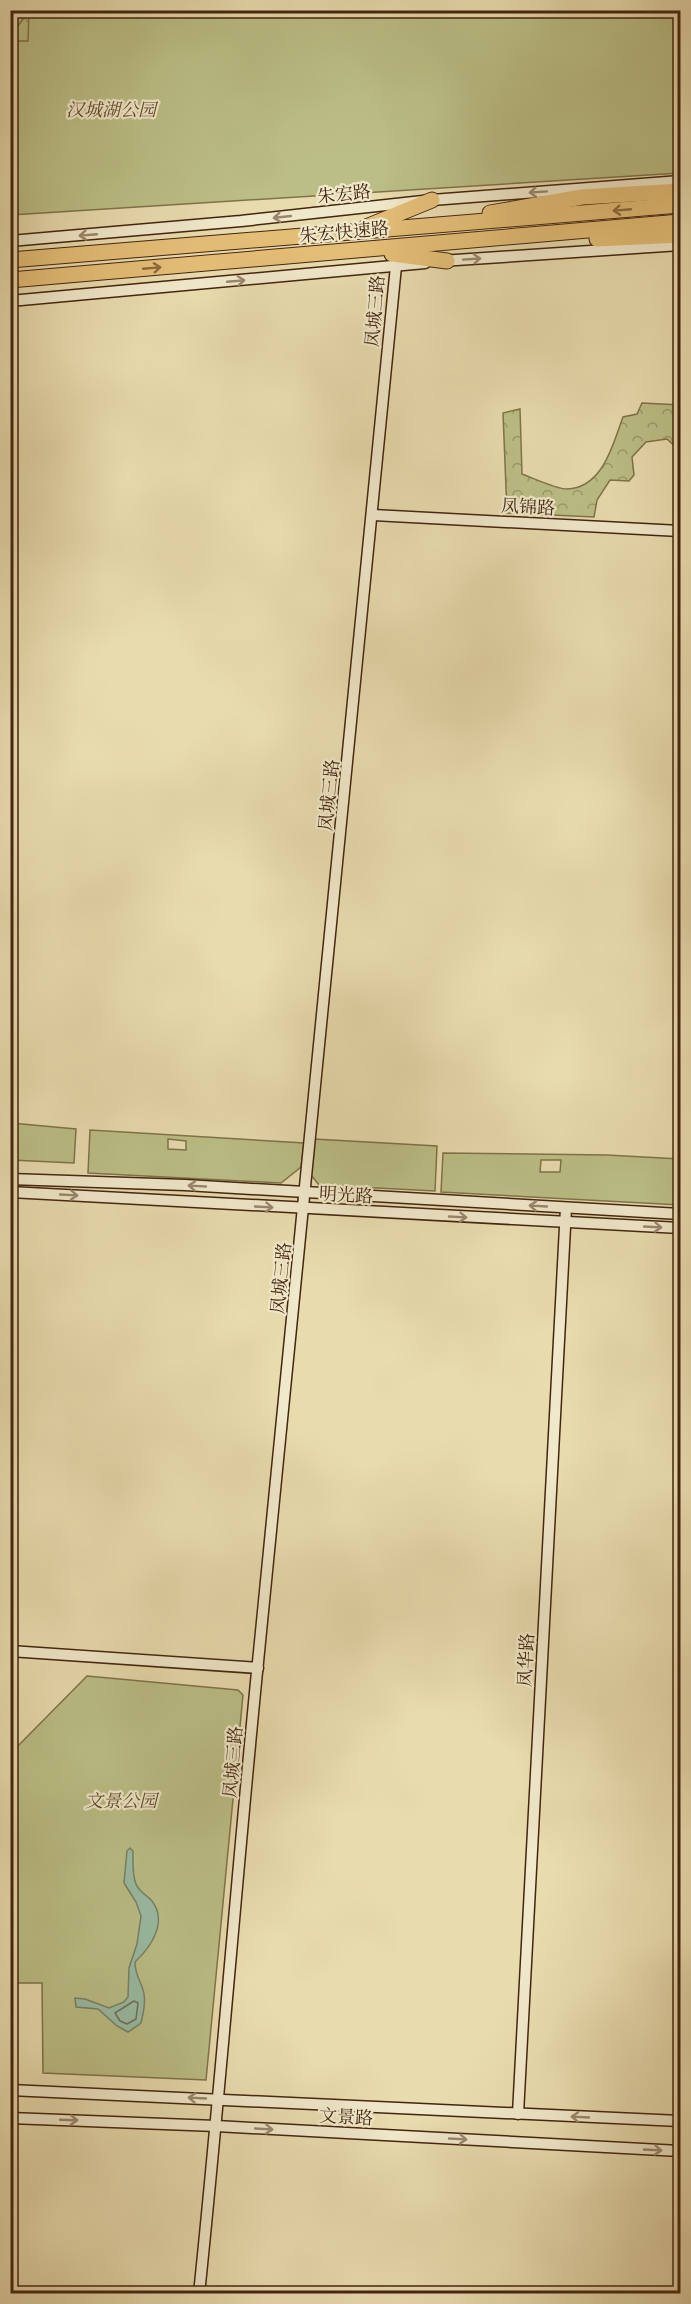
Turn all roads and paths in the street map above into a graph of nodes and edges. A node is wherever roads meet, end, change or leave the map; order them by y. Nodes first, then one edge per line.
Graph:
1 (681, 181) edge
2 (681, 191) edge
3 (432, 200) junction
4 (681, 205) edge
5 (681, 222) edge
6 (443, 225) junction
7 (357, 231) junction
8 (681, 235) edge
9 (10, 241) edge
10 (444, 243) junction
11 (681, 245) edge
12 (359, 250) junction
13 (10, 260) edge
14 (447, 261) junction
15 (396, 266) junction
16 (10, 280) edge
17 (10, 301) edge
18 (373, 514) junction
19 (681, 531) edge
20 (10, 1179) edge
21 (10, 1192) edge
22 (306, 1192) junction
23 (566, 1208) junction
24 (305, 1209) junction
25 (681, 1214) edge
26 (566, 1222) junction
27 (681, 1228) edge
28 (10, 1651) edge
29 (258, 1668) junction
30 (10, 2090) edge
31 (219, 2100) junction
32 (518, 2114) junction
33 (10, 2118) edge
34 (681, 2121) edge
35 (216, 2126) junction
36 (681, 2151) edge
37 (199, 2294) edge

1 -> 3 main road, 朱宏路
2 - 6 highway
3 - 7 highway
3 -> 9 main road, 朱宏路
4 -> 6 highway, 朱宏快速路
5 - 10 highway, 朱宏快速路
6 - 7 highway, 朱宏快速路
7 - 13 highway, 朱宏快速路
8 - 10 highway
10 - 12 highway, 朱宏快速路
14 -> 11 main road
12 - 14 highway
16 -> 12 highway, 朱宏快速路
14 - 15 main road
17 -> 15 main road
15 - 18 main road, 凤城三路
18 - 19 main road, 凤锦路
18 - 22 main road, 凤城三路
22 -> 20 main road, 明光路
21 -> 24 main road, 明光路
23 -> 22 main road, 明光路
22 - 24 main road, 凤城三路
23 - 25 main road, 明光路
23 - 26 main road, 凤华路
24 -> 26 main road, 明光路
24 - 29 main road, 凤城三路
26 -> 27 main road, 明光路
26 - 32 main road, 凤华路
28 - 29 main road
29 - 31 main road, 凤城三路
31 -> 30 main road, 文景路
31 - 32 main road, 文景路
31 - 35 main road, 凤城三路
34 -> 32 main road, 文景路
33 -> 35 main road, 文景路
35 -> 36 main road, 文景路
35 - 37 main road, 凤城三路

